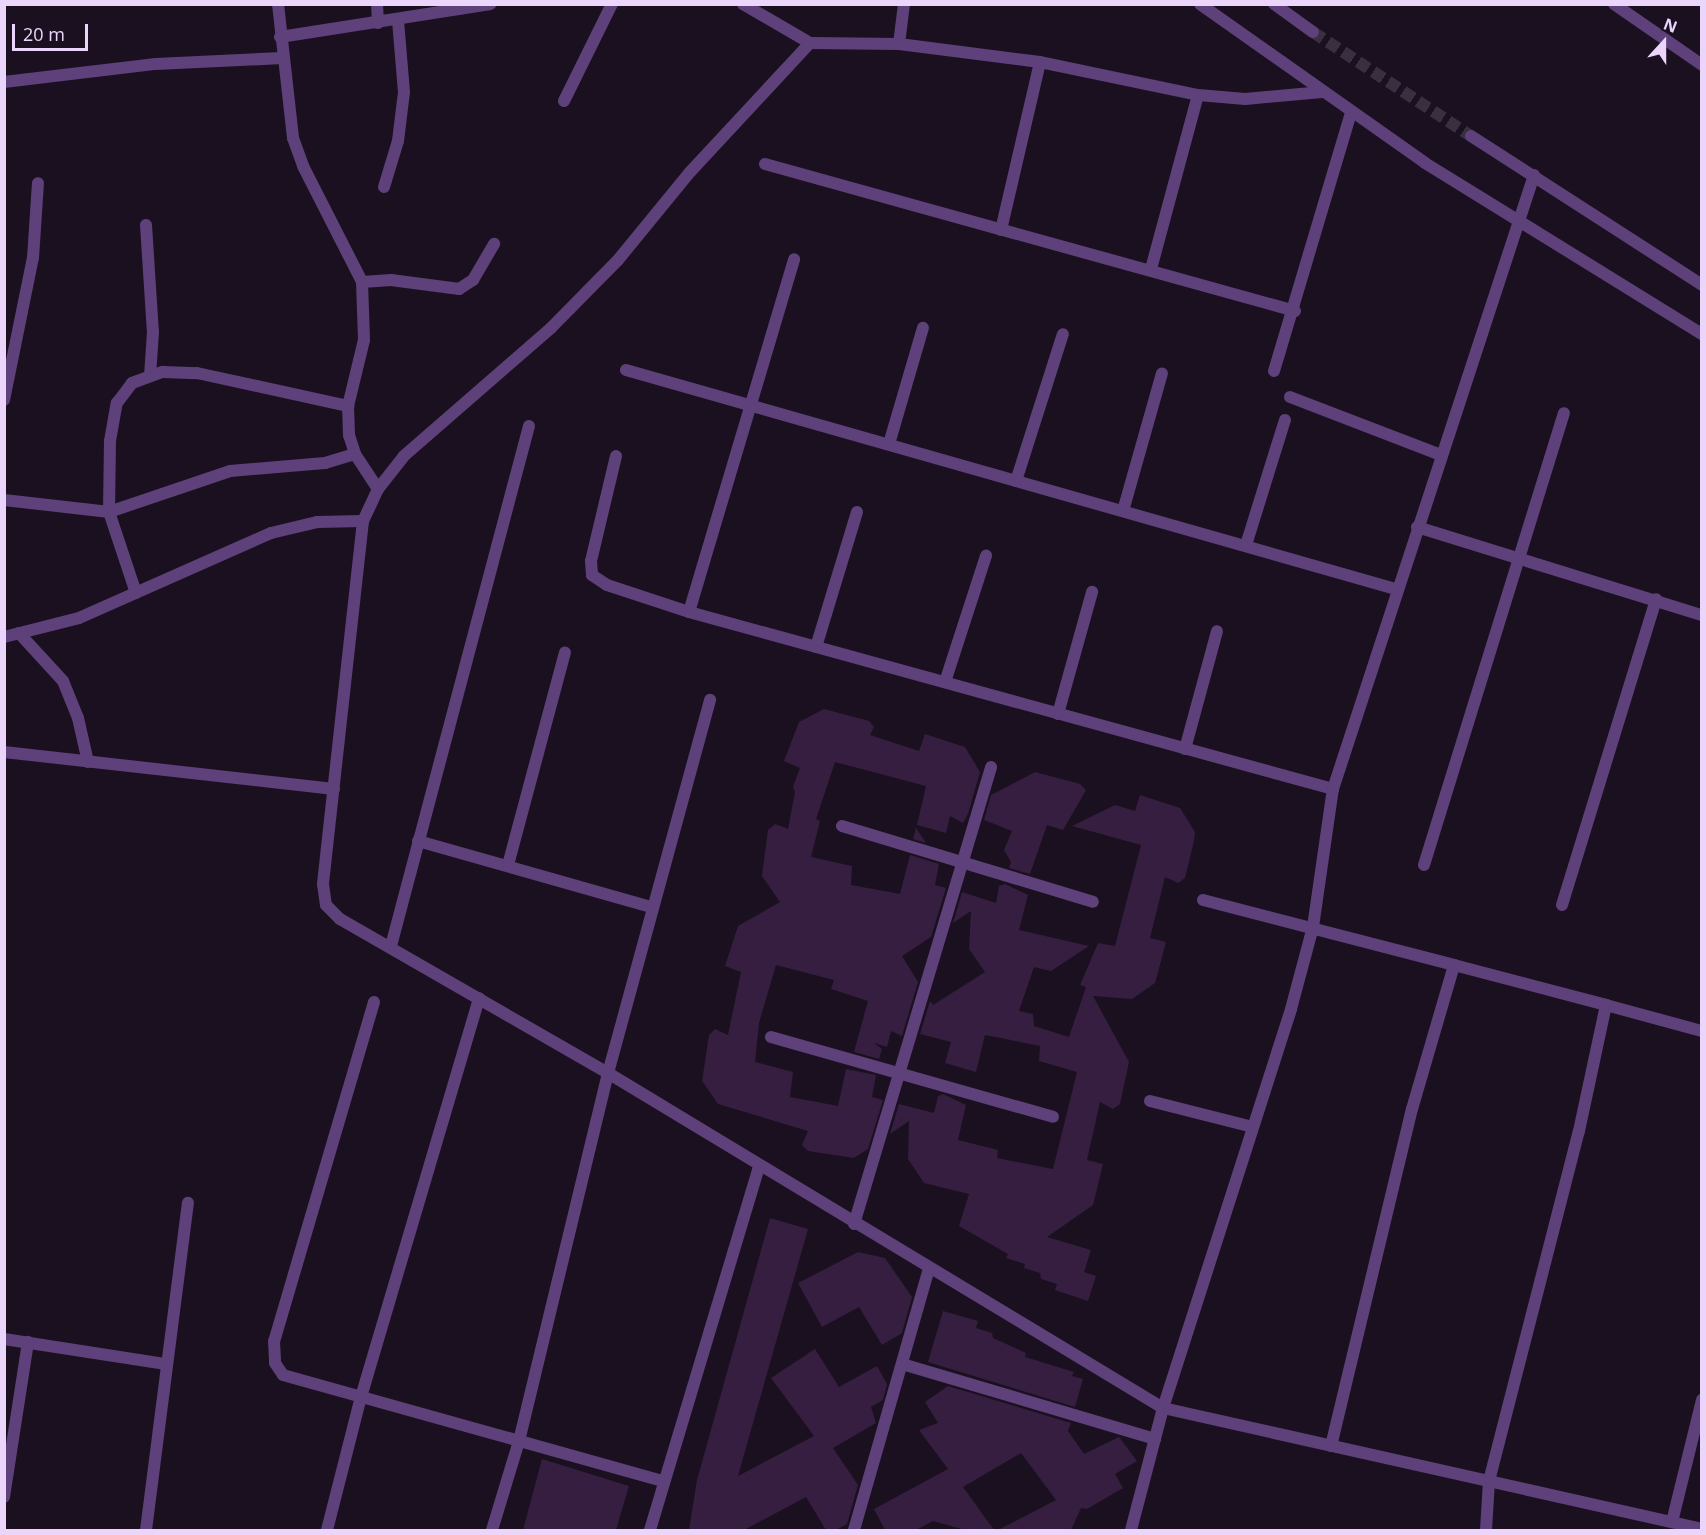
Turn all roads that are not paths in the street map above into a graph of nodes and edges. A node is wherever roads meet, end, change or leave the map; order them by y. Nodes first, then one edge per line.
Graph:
1 (278, 4) edge
2 (377, 4) edge
3 (490, 4) edge
4 (612, 4) edge
5 (743, 4) edge
6 (904, 4) edge
7 (1200, 4) edge
8 (1274, 4) edge
9 (1614, 4) edge
10 (398, 21) junction
11 (378, 23) junction
12 (1313, 32) tunnel mouth
13 (280, 37) junction
14 (810, 43) junction
15 (899, 44) junction
16 (282, 58) junction
17 (1040, 62) junction
18 (1701, 66) edge
19 (4, 82) edge
20 (1322, 92) junction
21 (1198, 95) junction
22 (564, 101) dead end
23 (1352, 113) junction
24 (1471, 136) tunnel mouth
25 (765, 164) dead end
26 (1534, 175) junction
27 (38, 183) dead end
28 (384, 187) dead end
29 (1519, 221) junction
30 (146, 225) dead end
31 (1001, 230) junction
32 (494, 244) dead end
33 (794, 259) dead end
34 (1151, 269) junction
35 (362, 282) junction
36 (1701, 285) edge
37 (1295, 311) junction
38 (923, 328) dead end
39 (1063, 334) dead end
40 (1701, 334) edge
41 (626, 370) dead end
42 (1275, 371) dead end
43 (1162, 373) dead end
44 (150, 376) junction
45 (1290, 397) dead end
46 (4, 400) edge
47 (749, 404) junction
48 (348, 406) junction
49 (1564, 413) dead end
50 (1285, 420) dead end
51 (529, 426) dead end
52 (889, 444) junction
53 (355, 454) junction
54 (1441, 455) junction
55 (616, 456) dead end
56 (1016, 481) junction
57 (378, 489) junction
58 (4, 500) edge
59 (109, 512) junction
60 (857, 512) dead end
61 (1123, 512) junction
62 (363, 521) junction
63 (1417, 527) junction
64 (1246, 545) junction
65 (986, 556) dead end
66 (1521, 556) junction
67 (1396, 590) junction
68 (1092, 592) dead end
69 (136, 593) junction
70 (1656, 599) junction
71 (688, 612) junction
72 (1701, 615) edge
73 (1217, 631) dead end
74 (19, 633) junction
75 (4, 637) edge
76 (816, 647) junction
77 (565, 652) dead end
78 (945, 682) junction
79 (710, 700) dead end
80 (1058, 714) junction
81 (1185, 749) junction
82 (4, 752) edge
83 (88, 762) junction
84 (991, 767) dead end
85 (334, 789) junction
86 (1333, 789) junction
87 (842, 826) dead end
88 (418, 841) junction
89 (963, 861) junction
90 (1424, 865) dead end
91 (508, 866) junction
92 (1203, 900) dead end
93 (1093, 902) dead end
94 (1562, 905) dead end
95 (652, 907) junction
96 (1312, 927) junction
97 (391, 946) junction
98 (1454, 965) junction
99 (479, 998) junction
100 (374, 1002) dead end
101 (1606, 1005) junction
102 (1701, 1030) edge
103 (771, 1037) dead end
104 (608, 1073) junction
105 (900, 1076) junction
106 (1150, 1101) dead end
107 (1053, 1117) dead end
108 (1253, 1127) junction
109 (759, 1167) junction
110 (188, 1203) dead end
111 (854, 1224) junction
112 (929, 1269) junction
113 (4, 1339) edge
114 (28, 1342) junction
115 (166, 1364) junction
116 (902, 1364) junction
117 (361, 1397) junction
118 (1701, 1400) edge
119 (1163, 1408) junction
120 (1155, 1439) junction
121 (519, 1441) junction
122 (1331, 1446) junction
123 (663, 1481) junction
124 (1489, 1481) junction
125 (4, 1497) edge
126 (1672, 1522) junction
127 (1701, 1529) edge
128 (146, 1530) edge
129 (327, 1530) edge
130 (492, 1530) edge
131 (650, 1530) edge
132 (854, 1530) edge
133 (1131, 1530) edge
134 (1486, 1530) edge

1 - 13 street
2 - 11 street
3 - 10 street
4 - 22 street
5 - 14 street
6 - 15 street
7 - 20 street
8 - 12 street
9 - 18 street
10 - 11 street
10 - 28 street
11 - 13 street
13 - 16 street
14 - 15 street
14 - 57 street
15 - 17 street
16 - 19 street
16 - 35 street
17 - 21 street
17 - 31 street
20 - 21 street
20 - 23 street
21 - 34 street
23 - 29 street
23 - 37 street
24 - 26 street
25 - 31 street
26 - 29 street
26 - 36 street
27 - 46 street
29 - 40 street
29 - 54 street
30 - 44 street
31 - 34 street
32 - 35 street
33 - 47 street
34 - 37 street
35 - 48 street
37 - 42 street
38 - 52 street
39 - 56 street
41 - 47 street
43 - 61 street
44 - 48 street
44 - 59 street
45 - 54 street
47 - 52 street
47 - 71 street
48 - 53 street
49 - 66 street
50 - 64 street
51 - 88 street
52 - 56 street
53 - 57 street
53 - 59 street
54 - 63 street
55 - 71 street
56 - 61 street
57 - 62 street
58 - 59 street
59 - 69 street
60 - 76 street
61 - 64 street
62 - 69 street
62 - 85 street
63 - 66 street
63 - 67 street
64 - 67 street
65 - 78 street
66 - 70 street
66 - 90 street
67 - 86 street
68 - 80 street
69 - 74 street
70 - 72 street
70 - 94 street
71 - 76 street
73 - 81 street
74 - 75 street
74 - 83 street
76 - 78 street
77 - 91 street
78 - 80 street
79 - 95 street
80 - 81 street
81 - 86 street
82 - 83 street
83 - 85 street
84 - 89 street
85 - 97 street
86 - 96 street
87 - 89 street
88 - 91 street
88 - 97 street
89 - 93 street
89 - 105 street
91 - 95 street
92 - 96 street
95 - 104 street
96 - 98 street
96 - 108 street
97 - 99 street
98 - 101 street
98 - 122 street
99 - 104 street
99 - 117 street
100 - 117 street
101 - 102 street
101 - 124 street
103 - 105 street
104 - 109 street
104 - 121 street
105 - 107 street
105 - 111 street
106 - 108 street
108 - 119 street
109 - 111 street
109 - 123 street
110 - 115 street
111 - 112 street
112 - 116 street
112 - 119 street
113 - 114 street
114 - 115 street
114 - 125 street
115 - 128 street
116 - 120 street
116 - 132 street
117 - 121 street
117 - 129 street
118 - 126 street
119 - 120 street
119 - 122 street
120 - 133 street
121 - 123 street
121 - 130 street
122 - 124 street
123 - 131 street
124 - 126 street
124 - 134 street
126 - 127 street

